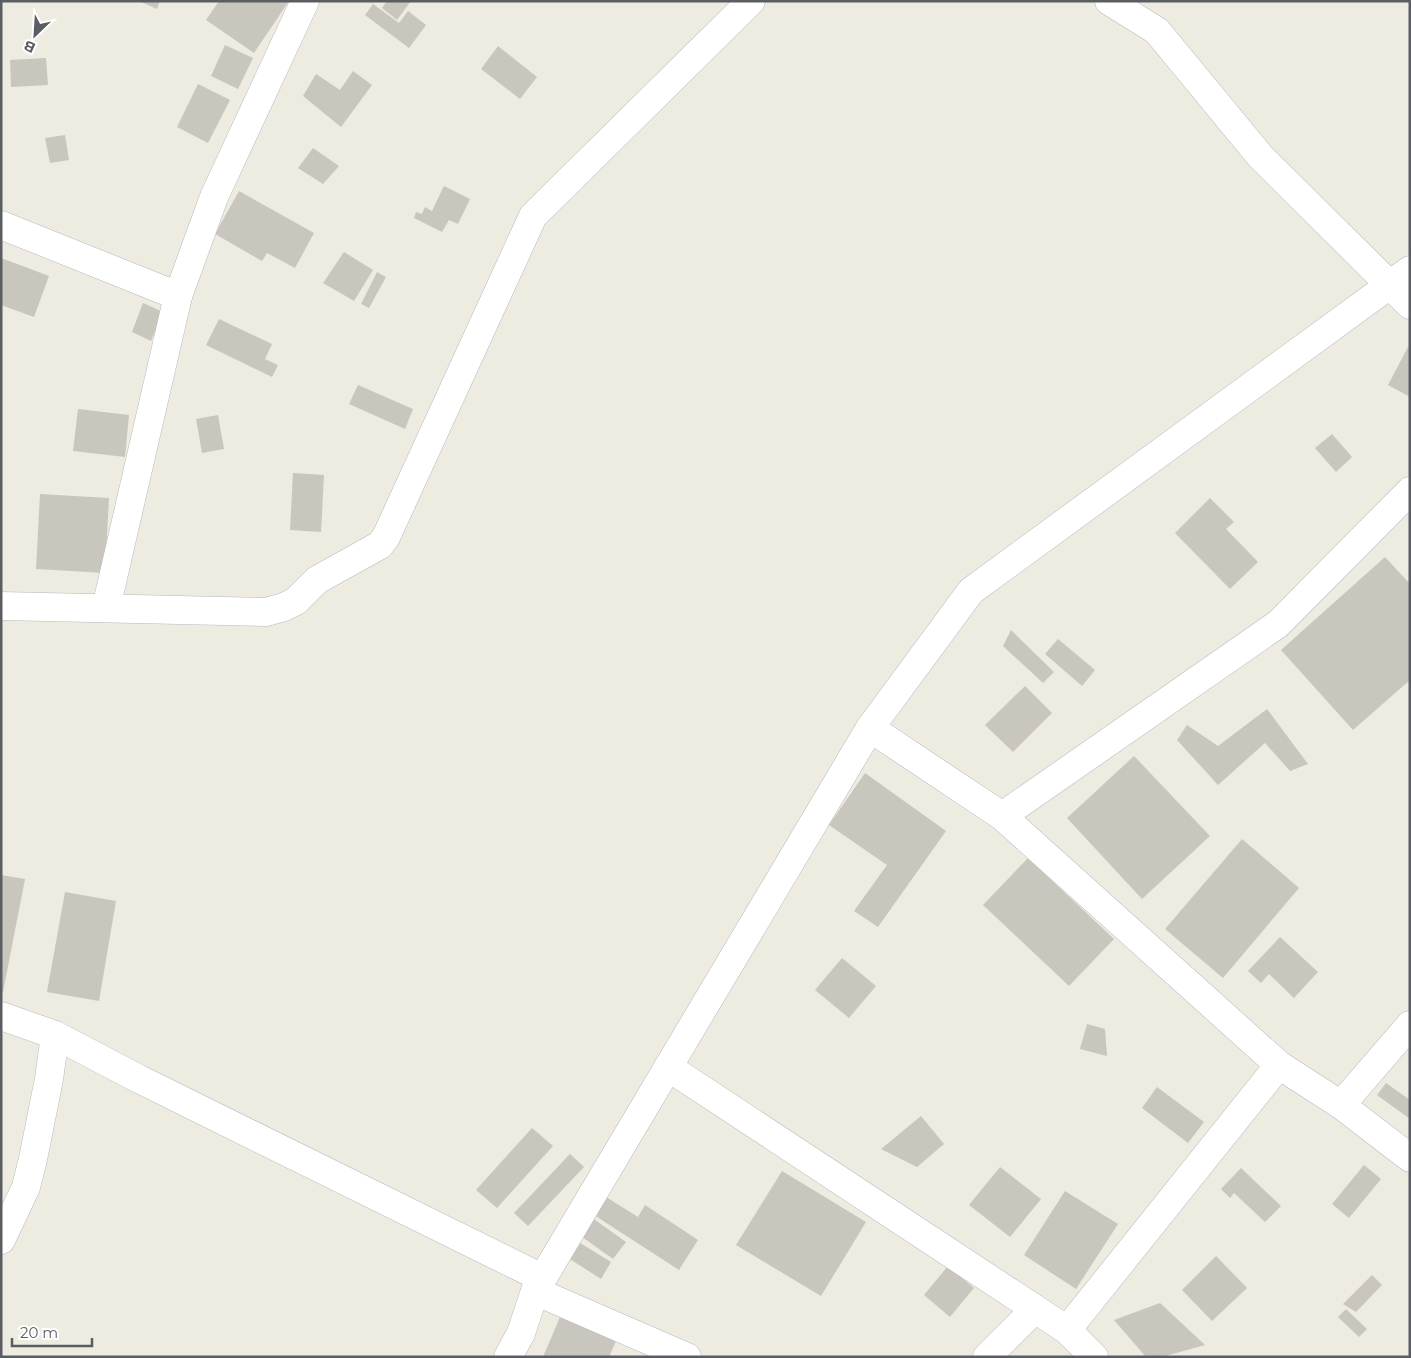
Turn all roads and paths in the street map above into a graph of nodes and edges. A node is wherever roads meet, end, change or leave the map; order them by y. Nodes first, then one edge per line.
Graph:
1 (305, 1) edge
2 (752, 1) edge
3 (1109, 1) edge
4 (1, 225) edge
5 (1400, 277) edge
6 (178, 296) junction
7 (1410, 305) edge
8 (1410, 491) edge
9 (1, 606) edge
10 (106, 608) junction
11 (870, 728) junction
12 (1002, 816) junction
13 (1, 1016) edge
14 (1410, 1025) edge
15 (55, 1035) junction
16 (1279, 1065) junction
17 (668, 1067) junction
18 (1340, 1105) junction
19 (1410, 1158) edge
20 (1, 1240) edge
21 (539, 1285) junction
22 (1036, 1310) junction
23 (1067, 1330) junction
24 (508, 1357) edge
25 (687, 1357) edge
26 (987, 1357) edge
27 (1094, 1357) edge

1 - 6 street
2 - 10 street
3 - 5 street
4 - 6 street
5 - 7 street
5 - 11 street
6 - 10 street
8 - 12 street
9 - 10 street
11 - 12 street
11 - 17 street
12 - 16 street
13 - 15 street
14 - 18 street
15 - 20 street
15 - 21 street
16 - 18 street
16 - 23 street
17 - 21 street
17 - 22 street
18 - 19 street
21 - 24 street
21 - 25 street
22 - 23 street
22 - 26 street
23 - 27 street

